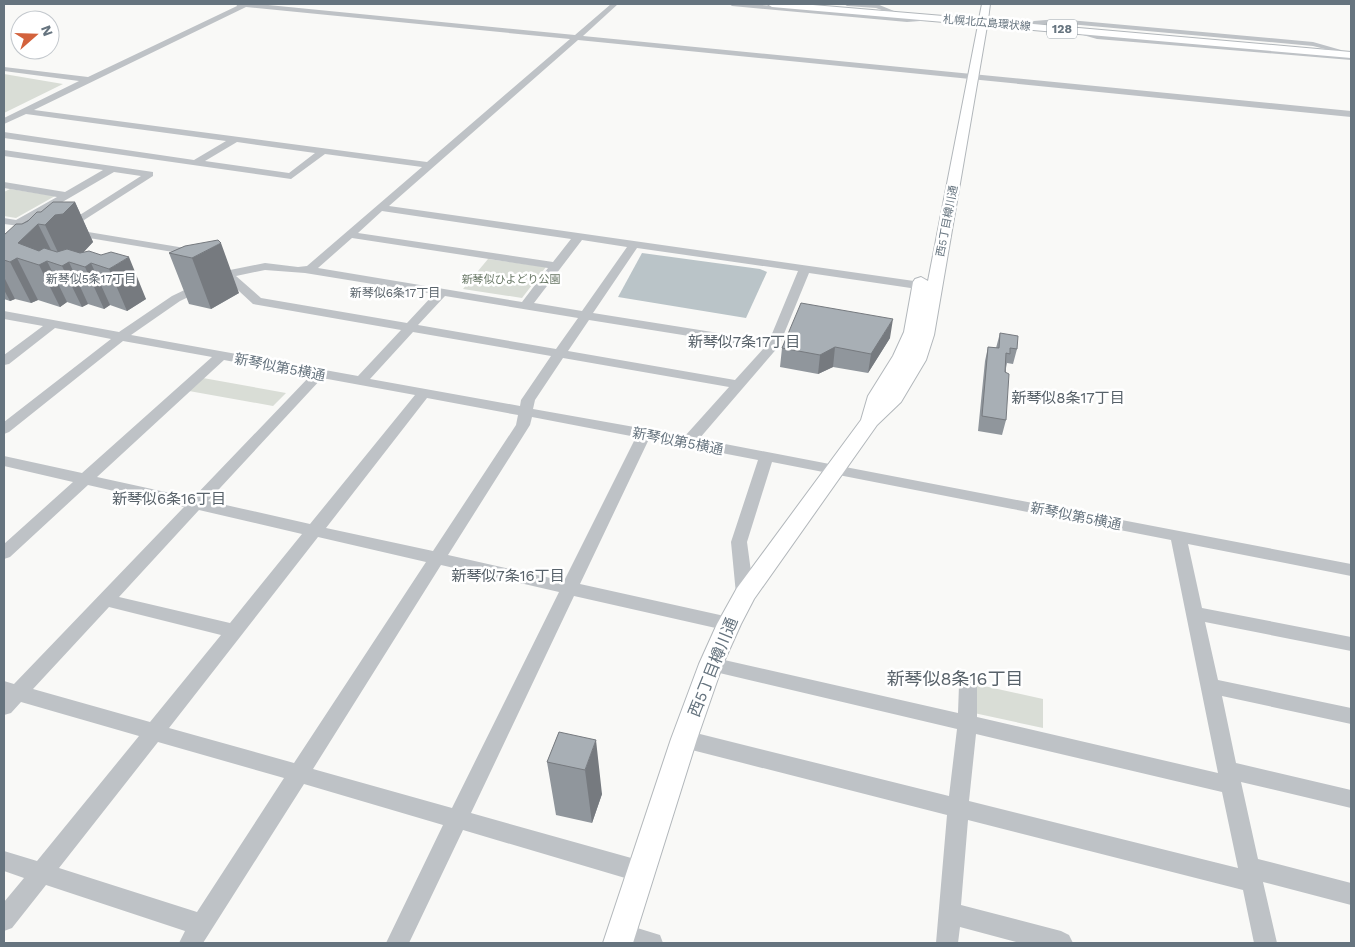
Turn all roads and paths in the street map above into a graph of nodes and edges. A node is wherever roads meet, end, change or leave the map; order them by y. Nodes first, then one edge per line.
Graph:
1 (243, 4) edge
2 (615, 4) edge
3 (732, 4) edge
4 (772, 4) edge
5 (810, 4) edge
6 (847, 4) edge
7 (977, 4) edge
8 (986, 4) edge
9 (890, 11) junction
10 (934, 18) junction
11 (978, 20) junction
12 (576, 37) junction
13 (1351, 55) edge
14 (4, 68) edge
15 (968, 76) junction
16 (88, 80) junction
17 (24, 111) junction
18 (1351, 114) edge
19 (4, 121) edge
20 (4, 135) edge
21 (236, 139) junction
22 (323, 151) junction
23 (4, 153) edge
24 (196, 163) junction
25 (429, 165) junction
26 (112, 169) junction
27 (4, 185) edge
28 (66, 195) junction
29 (381, 208) junction
30 (4, 221) edge
31 (17, 223) junction
32 (60, 230) junction
33 (4, 232) edge
34 (350, 235) junction
35 (579, 236) junction
36 (634, 244) junction
37 (557, 266) junction
38 (804, 268) junction
39 (307, 270) junction
40 (228, 275) junction
41 (927, 286) junction
42 (443, 291) junction
43 (526, 305) junction
44 (4, 315) edge
45 (585, 316) junction
46 (53, 324) junction
47 (411, 328) junction
48 (121, 337) junction
49 (773, 346) junction
50 (559, 354) junction
51 (221, 356) junction
52 (4, 360) edge
53 (319, 374) junction
54 (360, 382) junction
55 (738, 385) junction
56 (423, 394) junction
57 (526, 413) junction
58 (4, 429) edge
59 (644, 434) junction
60 (687, 442) junction
61 (766, 457) junction
62 (4, 461) edge
63 (835, 469) junction
64 (85, 479) junction
65 (196, 504) junction
66 (314, 530) junction
67 (1178, 537) junction
68 (4, 553) edge
69 (438, 557) junction
70 (1351, 570) edge
71 (570, 588) junction
72 (745, 594) junction
73 (106, 600) junction
74 (1195, 613) junction
75 (729, 624) junction
76 (234, 631) junction
77 (1351, 644) edge
78 (711, 664) junction
79 (968, 685) dead end
80 (1210, 686) junction
81 (11, 691) edge
82 (4, 707) edge
83 (1351, 716) edge
84 (967, 724) junction
85 (153, 732) junction
86 (684, 739) junction
87 (299, 774) junction
88 (1230, 778) junction
89 (1351, 799) edge
90 (958, 808) junction
91 (458, 820) junction
92 (4, 862) edge
93 (642, 872) junction
94 (41, 874) junction
95 (1251, 875) junction
96 (1351, 894) edge
97 (950, 912) junction
98 (4, 920) edge
99 (196, 934) edge
100 (620, 939) edge
101 (397, 943) edge
102 (652, 943) edge
103 (947, 943) edge
104 (1061, 943) edge
105 (1265, 943) edge

1 - 12 street
1 - 16 street
2 - 12 street
3 - 10 street
4 - 10 main road, 札幌北広島環状線 / 128
5 - 9 main road, 札幌北広島環状線 / 128
6 - 9 street
7 - 11 main road, 西5丁目樽川通
8 - 11 main road, 西5丁目樽川通
9 - 11 main road, 札幌北広島環状線 / 128
10 - 11 main road, 札幌北広島環状線 / 128
11 - 13 main road, 札幌北広島環状線 / 128
11 - 13 main road, 札幌北広島環状線 / 128
11 - 15 main road, 西5丁目樽川通
12 - 15 street
12 - 25 street
14 - 16 street
15 - 18 street
15 - 41 main road, 西5丁目樽川通
16 - 17 street
17 - 19 street
17 - 21 street
20 - 24 street
21 - 22 street
21 - 24 street
22 - 24 street
22 - 25 street
23 - 26 street
25 - 29 street
26 - 28 street
26 - 32 street
27 - 28 street
28 - 31 street
29 - 34 street
29 - 35 street
30 - 31 street
31 - 32 street
31 - 33 street
32 - 40 street
34 - 37 street
34 - 39 street
35 - 36 street
35 - 37 street
36 - 38 street
36 - 45 street
37 - 43 street
38 - 41 street
38 - 49 street
39 - 40 street
39 - 42 street
40 - 47 street
40 - 48 street
41 - 63 main road, 西5丁目樽川通
42 - 43 street
42 - 47 street
43 - 45 street
44 - 46 street, 新琴似第5横通
45 - 49 street
45 - 50 street
46 - 48 street, 新琴似第5横通
46 - 52 street
47 - 50 street
47 - 54 street
48 - 51 street, 新琴似第5横通
48 - 58 street
49 - 55 street
50 - 55 street
50 - 57 street
51 - 53 street, 新琴似第5横通
51 - 64 street
53 - 54 street, 新琴似第5横通
53 - 65 street
54 - 56 street, 新琴似第5横通
55 - 60 street
56 - 57 street, 新琴似第5横通
56 - 66 street
57 - 59 street, 新琴似第5横通
57 - 69 street
59 - 60 street, 新琴似第5横通
59 - 71 street
60 - 61 street, 新琴似第5横通
61 - 63 street, 新琴似第5横通
61 - 72 street
62 - 64 street
63 - 67 street, 新琴似第5横通
63 - 72 main road, 西5丁目樽川通
64 - 65 street
64 - 68 street
65 - 66 street
65 - 73 street
66 - 69 street
66 - 76 street
67 - 70 street, 新琴似第5横通
67 - 74 street
69 - 71 street
69 - 87 street
71 - 75 street
71 - 91 street
72 - 75 main road, 西5丁目樽川通
73 - 76 street
73 - 81 street
74 - 77 street
74 - 80 street
75 - 78 main road, 西5丁目樽川通
76 - 85 street
78 - 84 street
78 - 86 main road, 西5丁目樽川通
79 - 84 street
80 - 83 street
80 - 88 street
81 - 82 street
81 - 85 street
84 - 88 street
84 - 90 street
85 - 87 street
85 - 94 street
86 - 90 street
86 - 93 main road, 西5丁目樽川通
87 - 91 street
87 - 99 street
88 - 89 street
88 - 95 street
90 - 95 street
90 - 97 street
91 - 93 street
91 - 101 street
92 - 94 street
93 - 100 main road, 西5丁目樽川通
94 - 98 street
94 - 99 street
95 - 96 street
95 - 105 street
97 - 103 street
97 - 104 street
100 - 102 street

